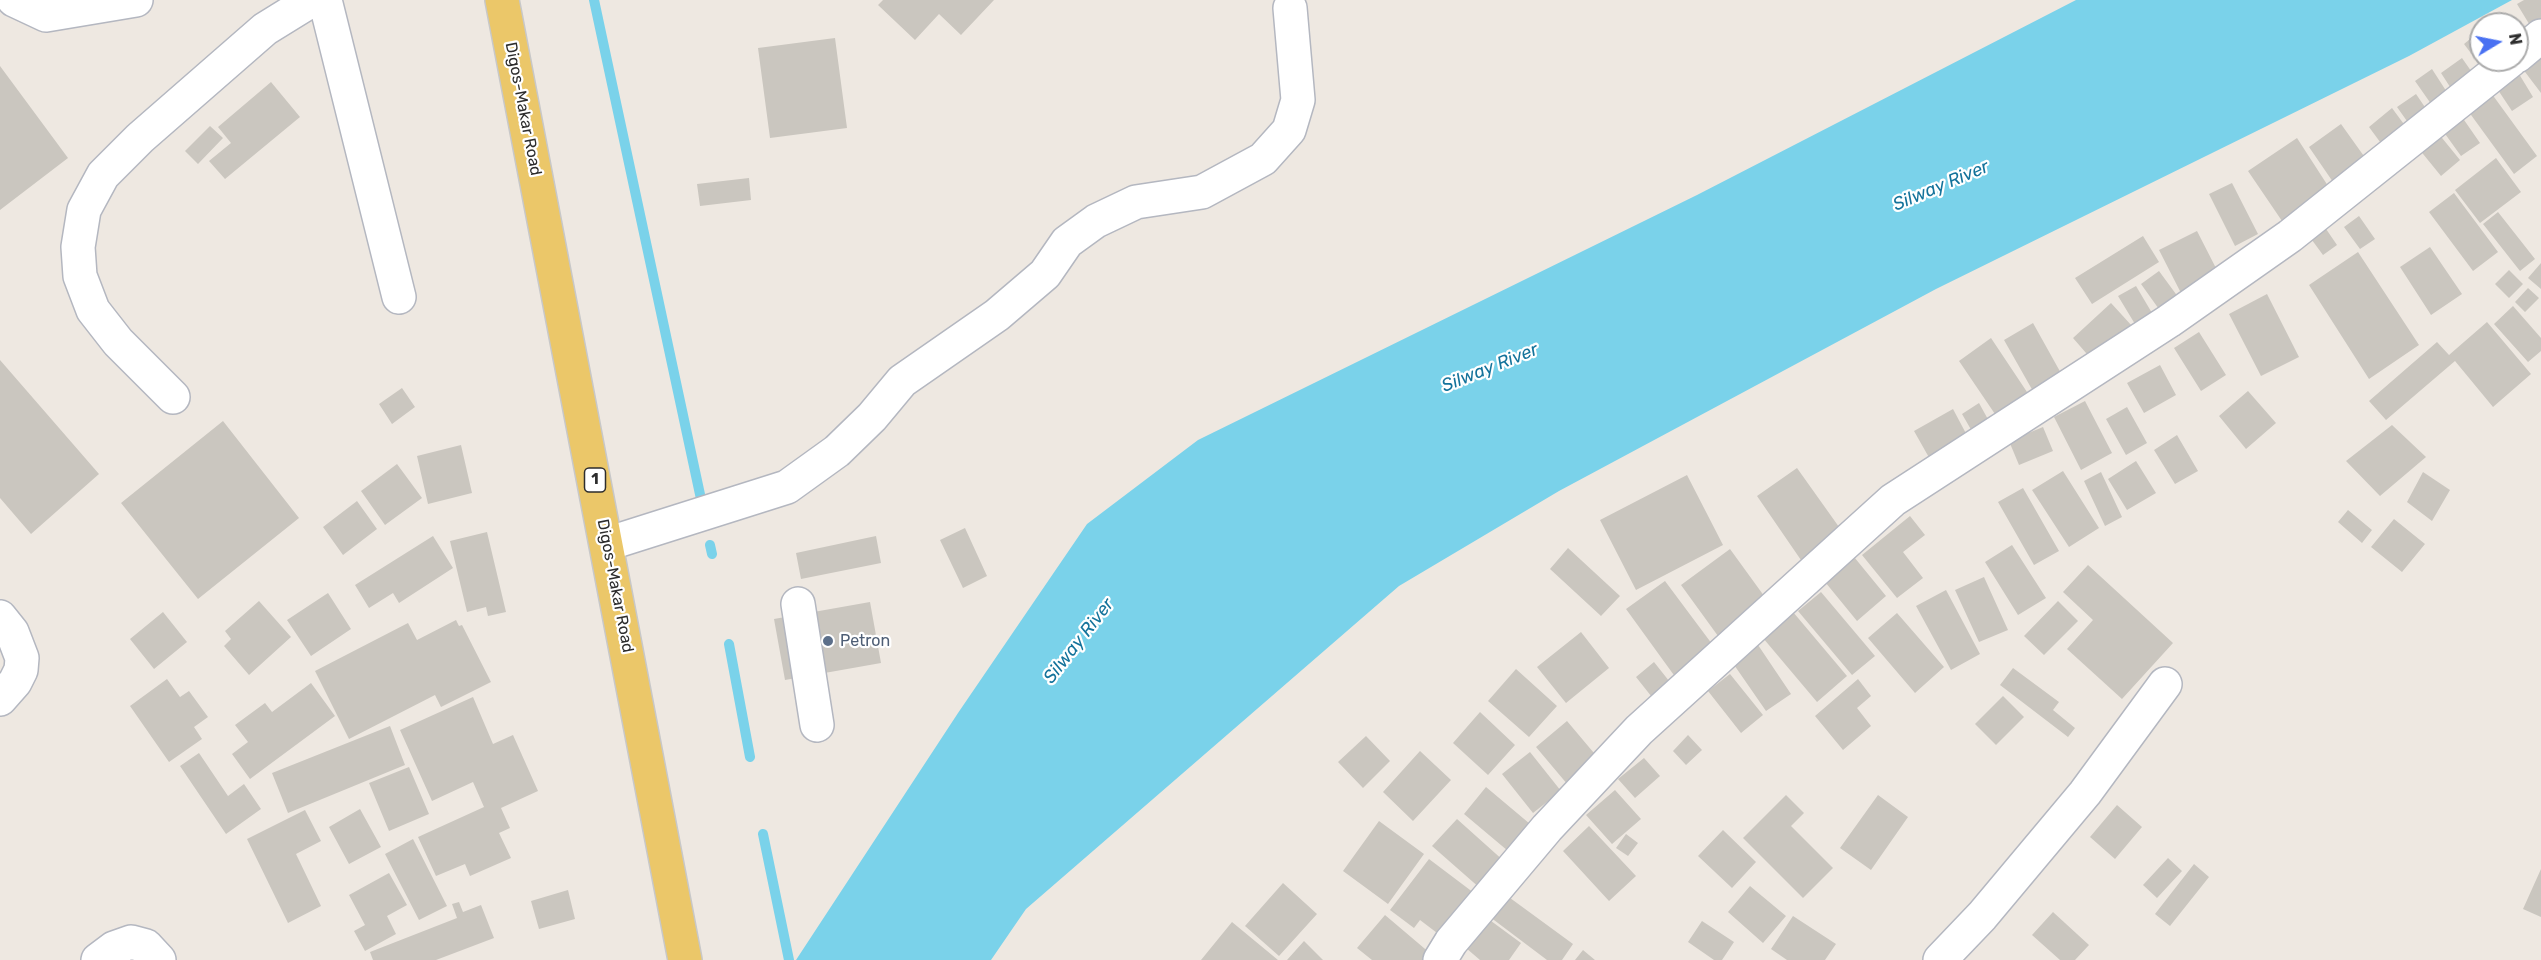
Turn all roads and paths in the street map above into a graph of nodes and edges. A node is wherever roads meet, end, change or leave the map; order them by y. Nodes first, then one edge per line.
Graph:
1 (14, 0) edge
2 (136, 0) edge
3 (312, 0) edge
4 (325, 0) edge
5 (502, 0) edge
6 (1290, 8) dead end
7 (2541, 36) edge
8 (2529, 46) edge
9 (2496, 72) edge
10 (399, 297) dead end
11 (173, 397) dead end
12 (607, 544) junction
13 (798, 604) dead end
14 (0, 617) edge
15 (2165, 684) dead end
16 (0, 699) edge
17 (817, 725) dead end
18 (98, 960) edge
19 (159, 960) edge
20 (685, 960) edge
21 (1440, 960) edge
22 (1940, 960) edge

1 - 2 street
3 - 11 street
4 - 10 street
5 - 12 main road, Digos-Makar Road / 1
6 - 12 street
7 - 8 street
9 - 21 street
12 - 20 main road, Digos-Makar Road / 1
13 - 17 street
14 - 16 street
15 - 22 street
18 - 19 street

